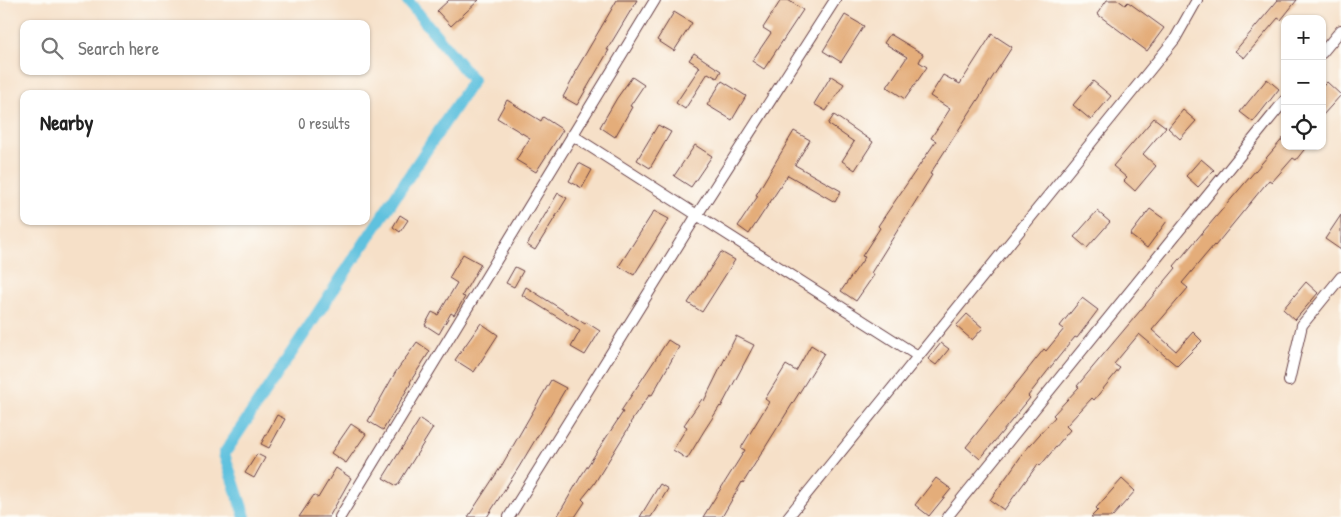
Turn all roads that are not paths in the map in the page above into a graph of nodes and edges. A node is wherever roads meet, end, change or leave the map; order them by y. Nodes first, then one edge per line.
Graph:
1 (655, 0) edge
2 (835, 0) edge
3 (1197, 0) edge
4 (1341, 30) edge
5 (1326, 48) edge
6 (1281, 105) edge
7 (572, 135) junction
8 (697, 215) junction
9 (1341, 277) edge
10 (918, 356) junction
11 (1289, 381) dead end
12 (340, 517) edge
13 (509, 517) edge
14 (788, 517) edge
15 (947, 517) edge

1 - 7 street
2 - 8 street
3 - 10 street
4 - 5 street
6 - 15 street
7 - 8 street
7 - 12 street
8 - 10 street
8 - 13 street
9 - 11 street
10 - 14 street

